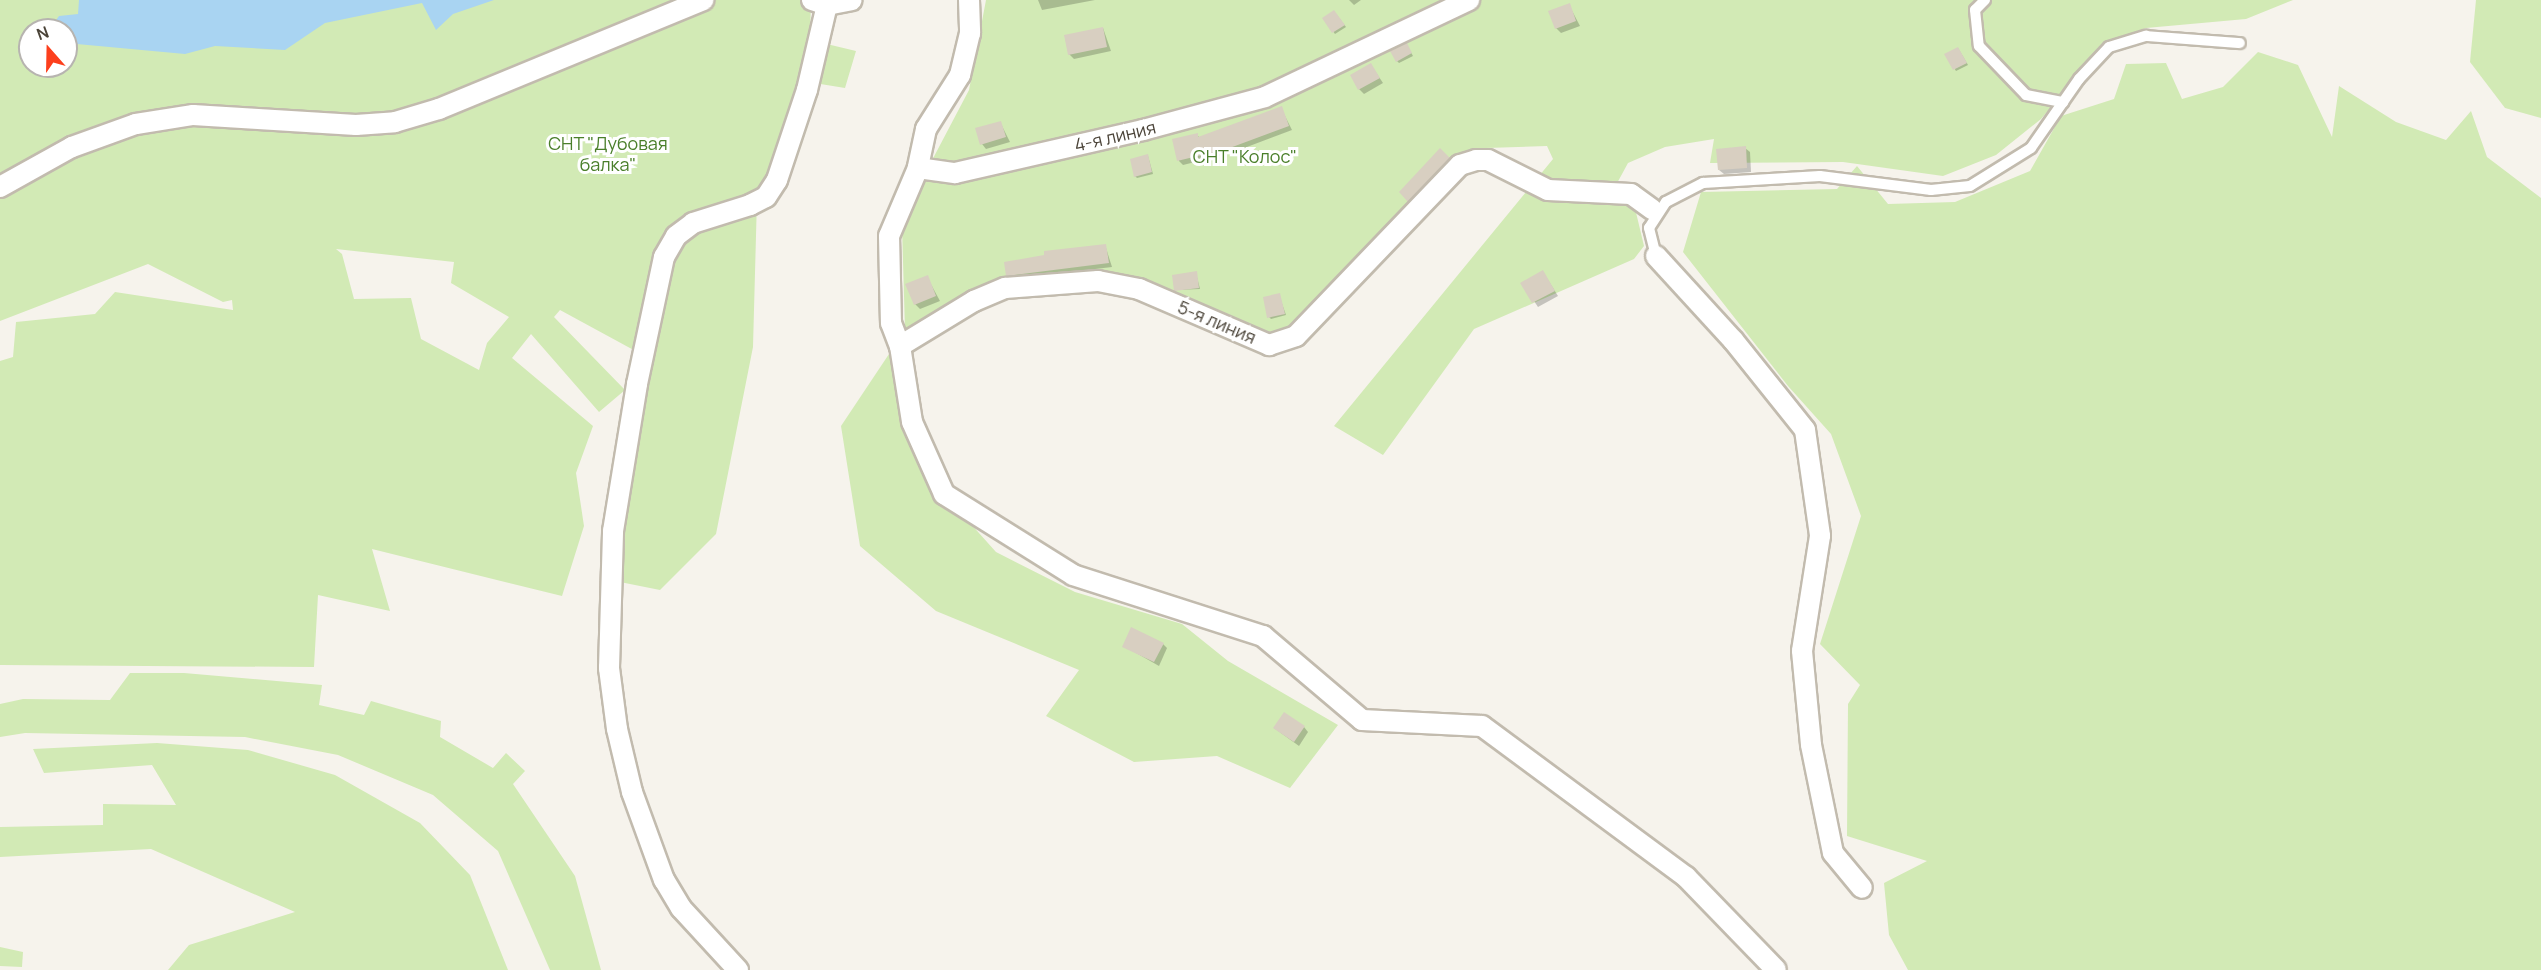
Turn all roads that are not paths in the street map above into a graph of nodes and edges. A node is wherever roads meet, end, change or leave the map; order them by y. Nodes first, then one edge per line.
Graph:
1 (703, 0) edge
2 (852, 0) edge
3 (969, 0) edge
4 (1469, 0) edge
5 (1985, 0) edge
6 (819, 3) edge
7 (2240, 43) dead end
8 (2063, 102) junction
9 (918, 168) junction
10 (0, 187) edge
11 (1652, 209) dead end
12 (1656, 256) joint
13 (900, 346) junction
14 (1862, 888) dead end
15 (738, 970) edge
16 (1776, 970) edge

1 - 10 street
2 - 6 street
3 - 9 street
4 - 9 street, 4-я линия
5 - 8 lane
6 - 15 street
7 - 8 lane
8 - 12 lane
9 - 13 street
11 - 13 street, 5-я линия
12 - 14 street
13 - 16 street

